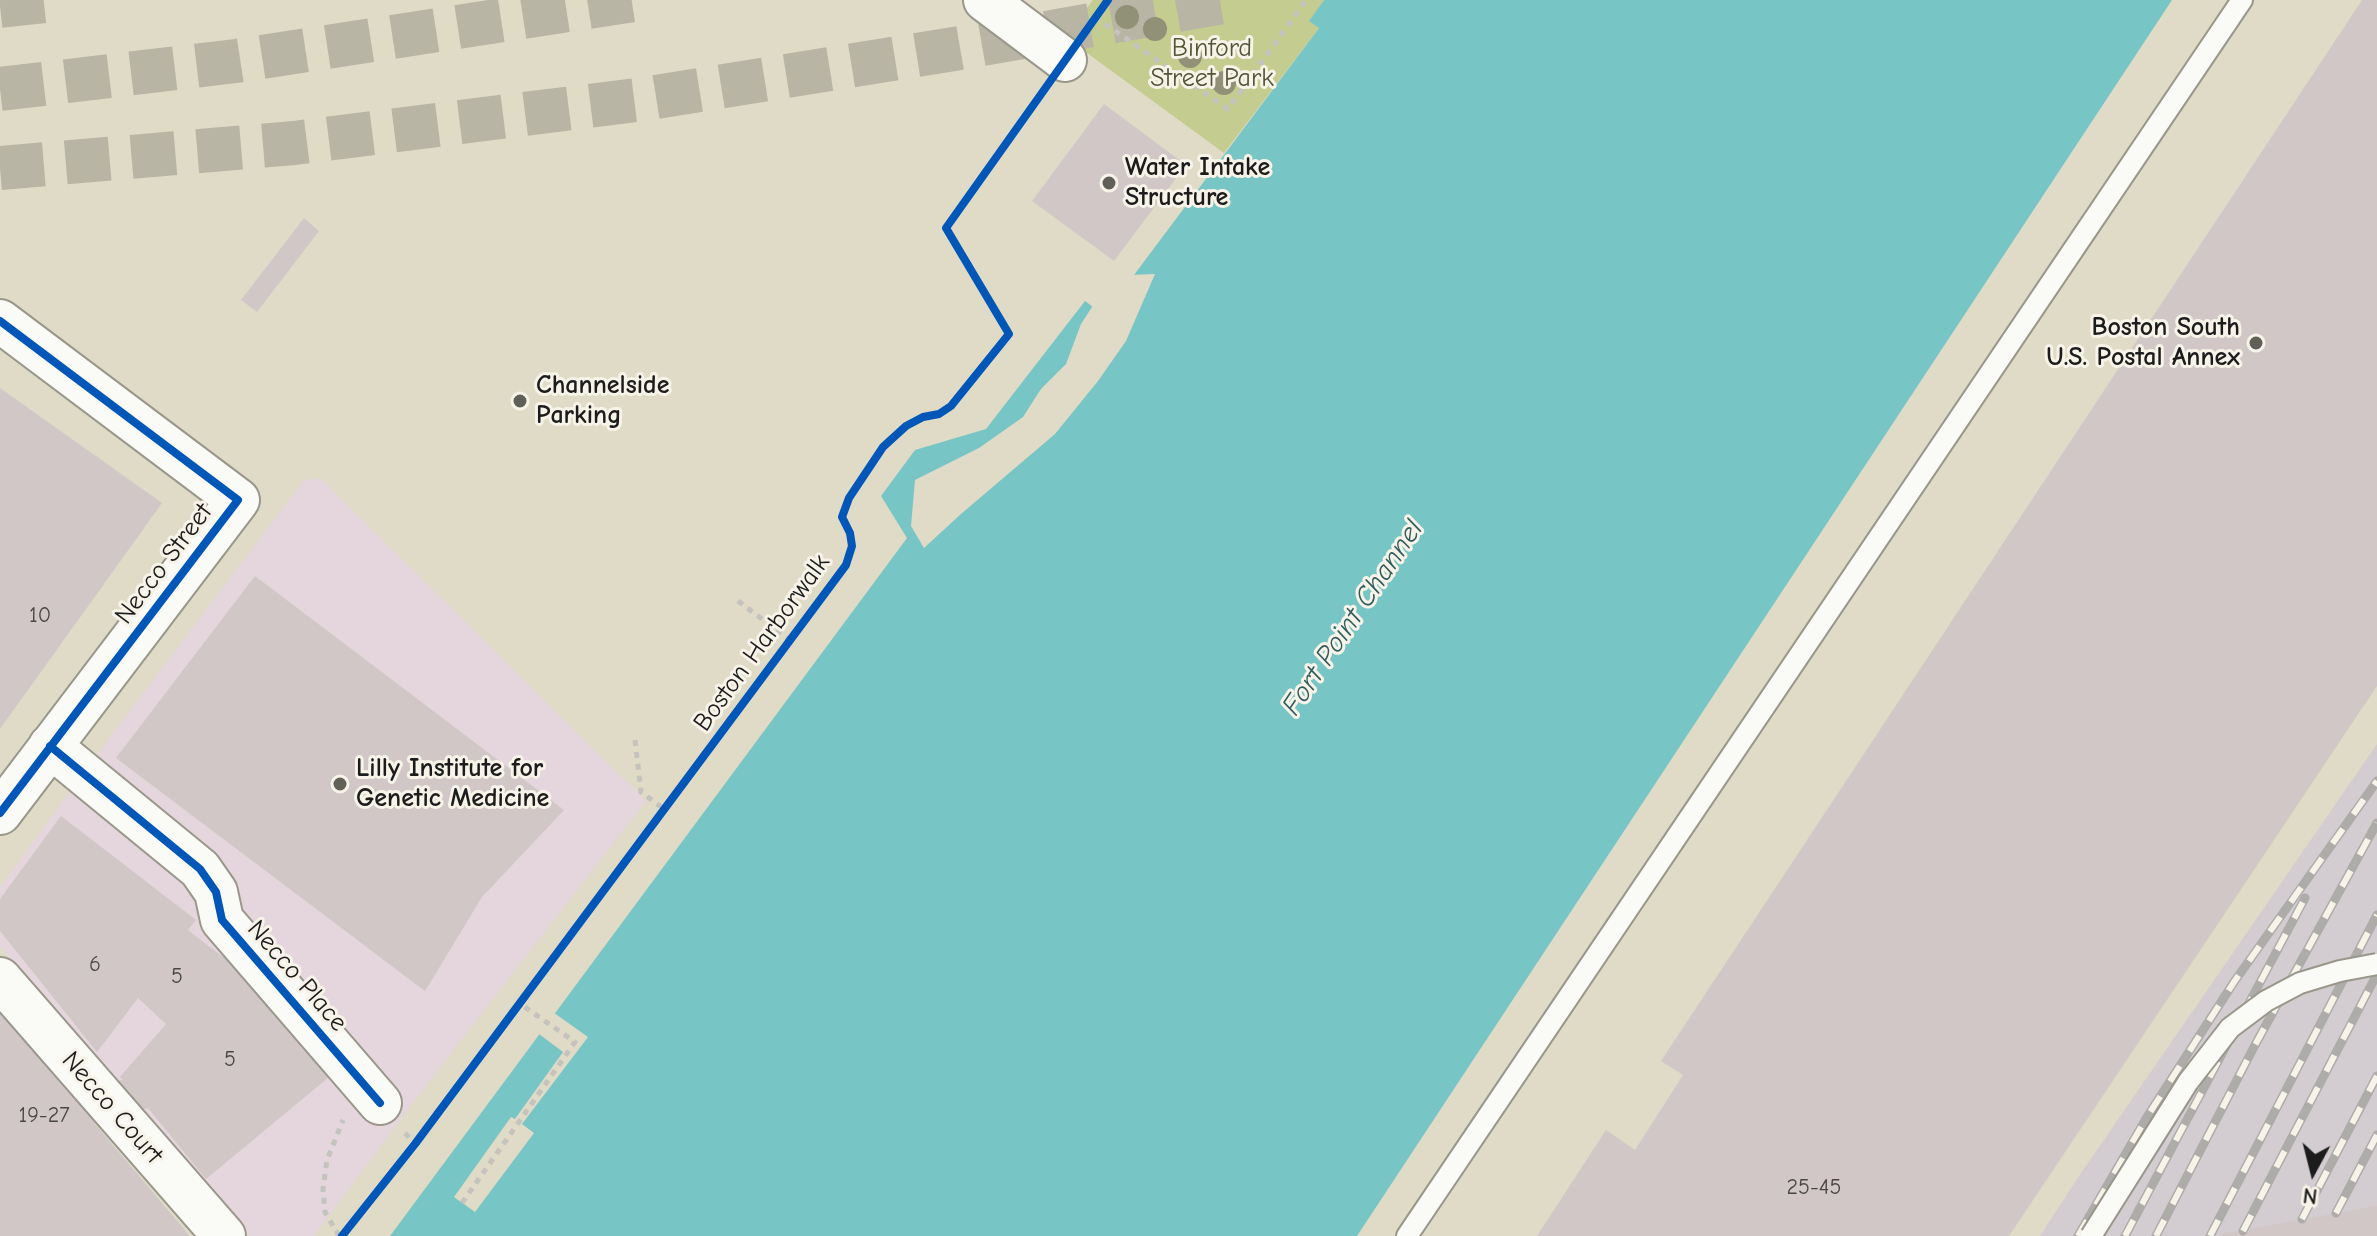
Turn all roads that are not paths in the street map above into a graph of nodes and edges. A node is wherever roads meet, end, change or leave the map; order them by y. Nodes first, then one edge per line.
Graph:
1 (985, 0) edge
2 (2242, 0) edge
3 (1065, 60) road end
4 (0, 321) edge
5 (50, 746) junction
6 (0, 813) edge
7 (2377, 964) edge
8 (0, 979) edge
9 (372, 1094) road end
10 (224, 1236) edge
11 (1407, 1236) edge
12 (2091, 1236) edge

1 - 3 street
2 - 11 lane
4 - 5 street, Necco Street
5 - 6 street, Necco Street
5 - 9 street, Necco Place
7 - 12 lane, bridge
8 - 10 street, Necco Court

